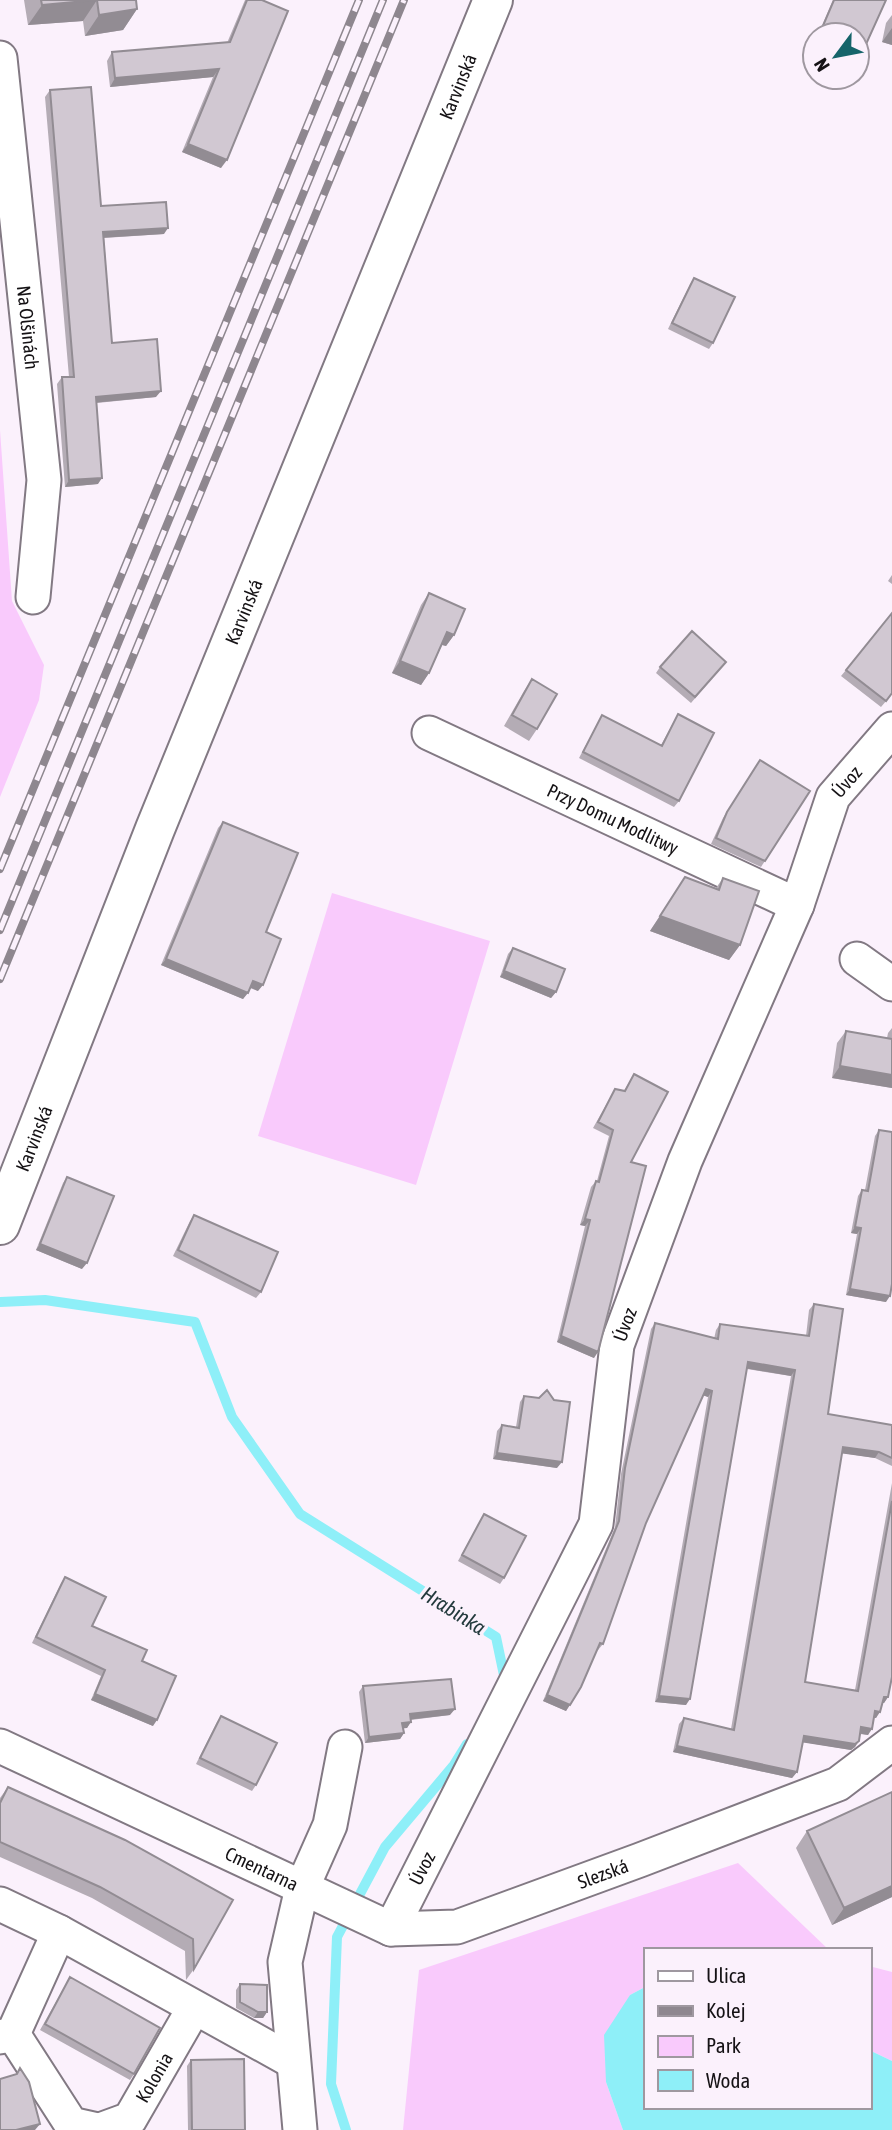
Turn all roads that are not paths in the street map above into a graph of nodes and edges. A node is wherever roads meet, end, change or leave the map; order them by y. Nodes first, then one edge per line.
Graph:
1 (494, 0) edge
2 (0, 58) edge
3 (33, 597) dead end
4 (892, 729) edge
5 (429, 733) dead end
6 (797, 905) junction
7 (857, 959) dead end
8 (892, 984) edge
9 (0, 1225) edge
10 (892, 1743) edge
11 (0, 1746) edge
12 (345, 1746) dead end
13 (309, 1891) junction
14 (0, 1904) edge
15 (379, 1924) junction
16 (59, 1932) junction
17 (194, 2008) junction
18 (6, 2035) edge
19 (292, 2060) junction
20 (99, 2130) edge
21 (300, 2130) edge

1 - 9 main road, Karvinská
2 - 3 street, Na Olšinách
4 - 6 street, Úvoz
5 - 6 street, Przy Domu Modlitwy
6 - 15 street, Úvoz
7 - 8 street
10 - 15 street, Slezská
11 - 13 street, Cmentarna
12 - 13 street
13 - 15 street, Slezská
13 - 19 street, Cmentarna
14 - 16 street
16 - 17 street
16 - 18 street, Kolonia
17 - 19 street
17 - 20 street, Kolonia
18 - 20 street, Kolonia
19 - 21 street, Cmentarna

